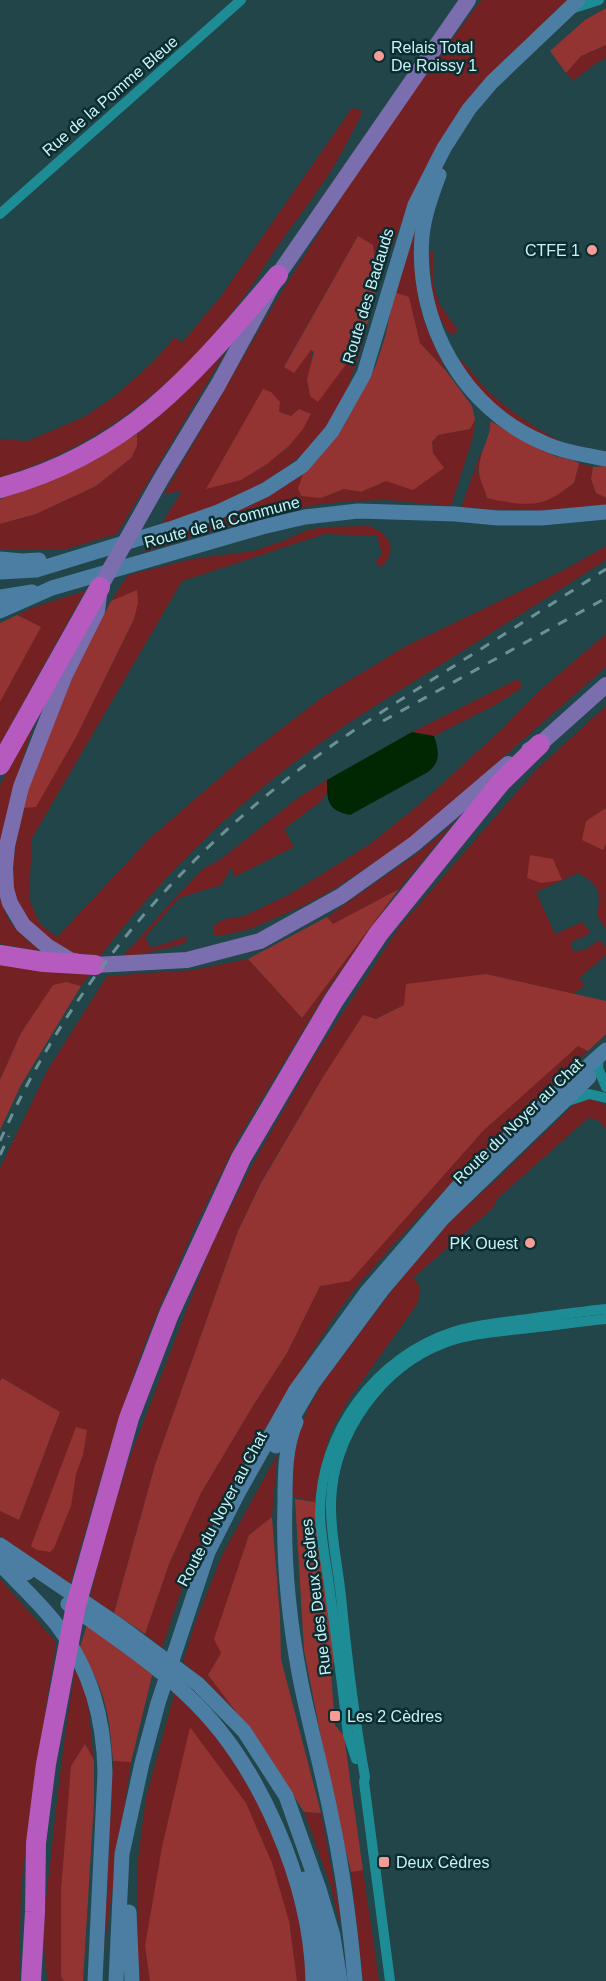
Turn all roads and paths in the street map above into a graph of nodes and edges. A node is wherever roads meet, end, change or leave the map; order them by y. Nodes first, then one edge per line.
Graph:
1 (241, 0) edge
2 (468, 0) edge
3 (578, 0) edge
4 (599, 0) edge
5 (567, 11) junction
6 (454, 132) junction
7 (0, 214) edge
8 (278, 275) junction
9 (606, 459) edge
10 (0, 489) edge
11 (606, 512) edge
12 (84, 556) junction
13 (0, 559) edge
14 (0, 572) edge
15 (100, 587) junction
16 (52, 588) junction
17 (0, 597) edge
18 (0, 611) edge
19 (606, 685) edge
20 (540, 744) junction
21 (0, 765) edge
22 (0, 955) edge
23 (95, 965) junction
24 (602, 1059) edge
25 (606, 1087) edge
26 (606, 1098) edge
27 (565, 1102) junction
28 (606, 1309) edge
29 (606, 1318) edge
30 (314, 1383) junction
31 (0, 1545) edge
32 (0, 1562) edge
33 (190, 1607) junction
34 (142, 1763) junction
35 (274, 1777) junction
36 (364, 1782) junction
37 (35, 1912) junction
38 (31, 1981) edge
39 (41, 1981) edge
40 (95, 1981) edge
41 (116, 1981) edge
42 (132, 1981) edge
43 (313, 1981) edge
44 (327, 1981) edge
45 (340, 1981) edge
46 (355, 1981) edge
47 (390, 1981) edge

1 - 7 street, Rue de la Pomme Bleue
2 - 8 main road
3 - 5 street, Route des Badauds
4 - 5 street
5 - 6 street, Route des Badauds
6 - 9 street
6 - 12 street, Route des Badauds
8 - 10 highway
8 - 15 main road
11 - 16 street, Route de la Commune
12 - 13 street
12 - 14 street, Route des Badauds
15 - 21 highway
15 - 23 main road
16 - 17 street
16 - 18 street, Route de la Commune
19 - 20 main road
20 - 23 main road
20 - 37 highway
22 - 23 highway
24 - 25 street
24 - 27 street, Route du Noyer au Chat
24 - 33 street, Route du Noyer au Chat
26 - 27 street
27 - 30 street, Route du Noyer au Chat
28 - 36 street, Rue des Deux Cèdres
29 - 36 street, Rue des Deux Cèdres
30 - 33 street, Route du Noyer au Chat
30 - 46 street
31 - 35 street
32 - 40 street
32 - 43 street
33 - 34 street
34 - 41 street
34 - 42 street
35 - 44 street
35 - 45 street
36 - 47 street, Rue des Deux Cèdres
37 - 38 highway
37 - 39 street

